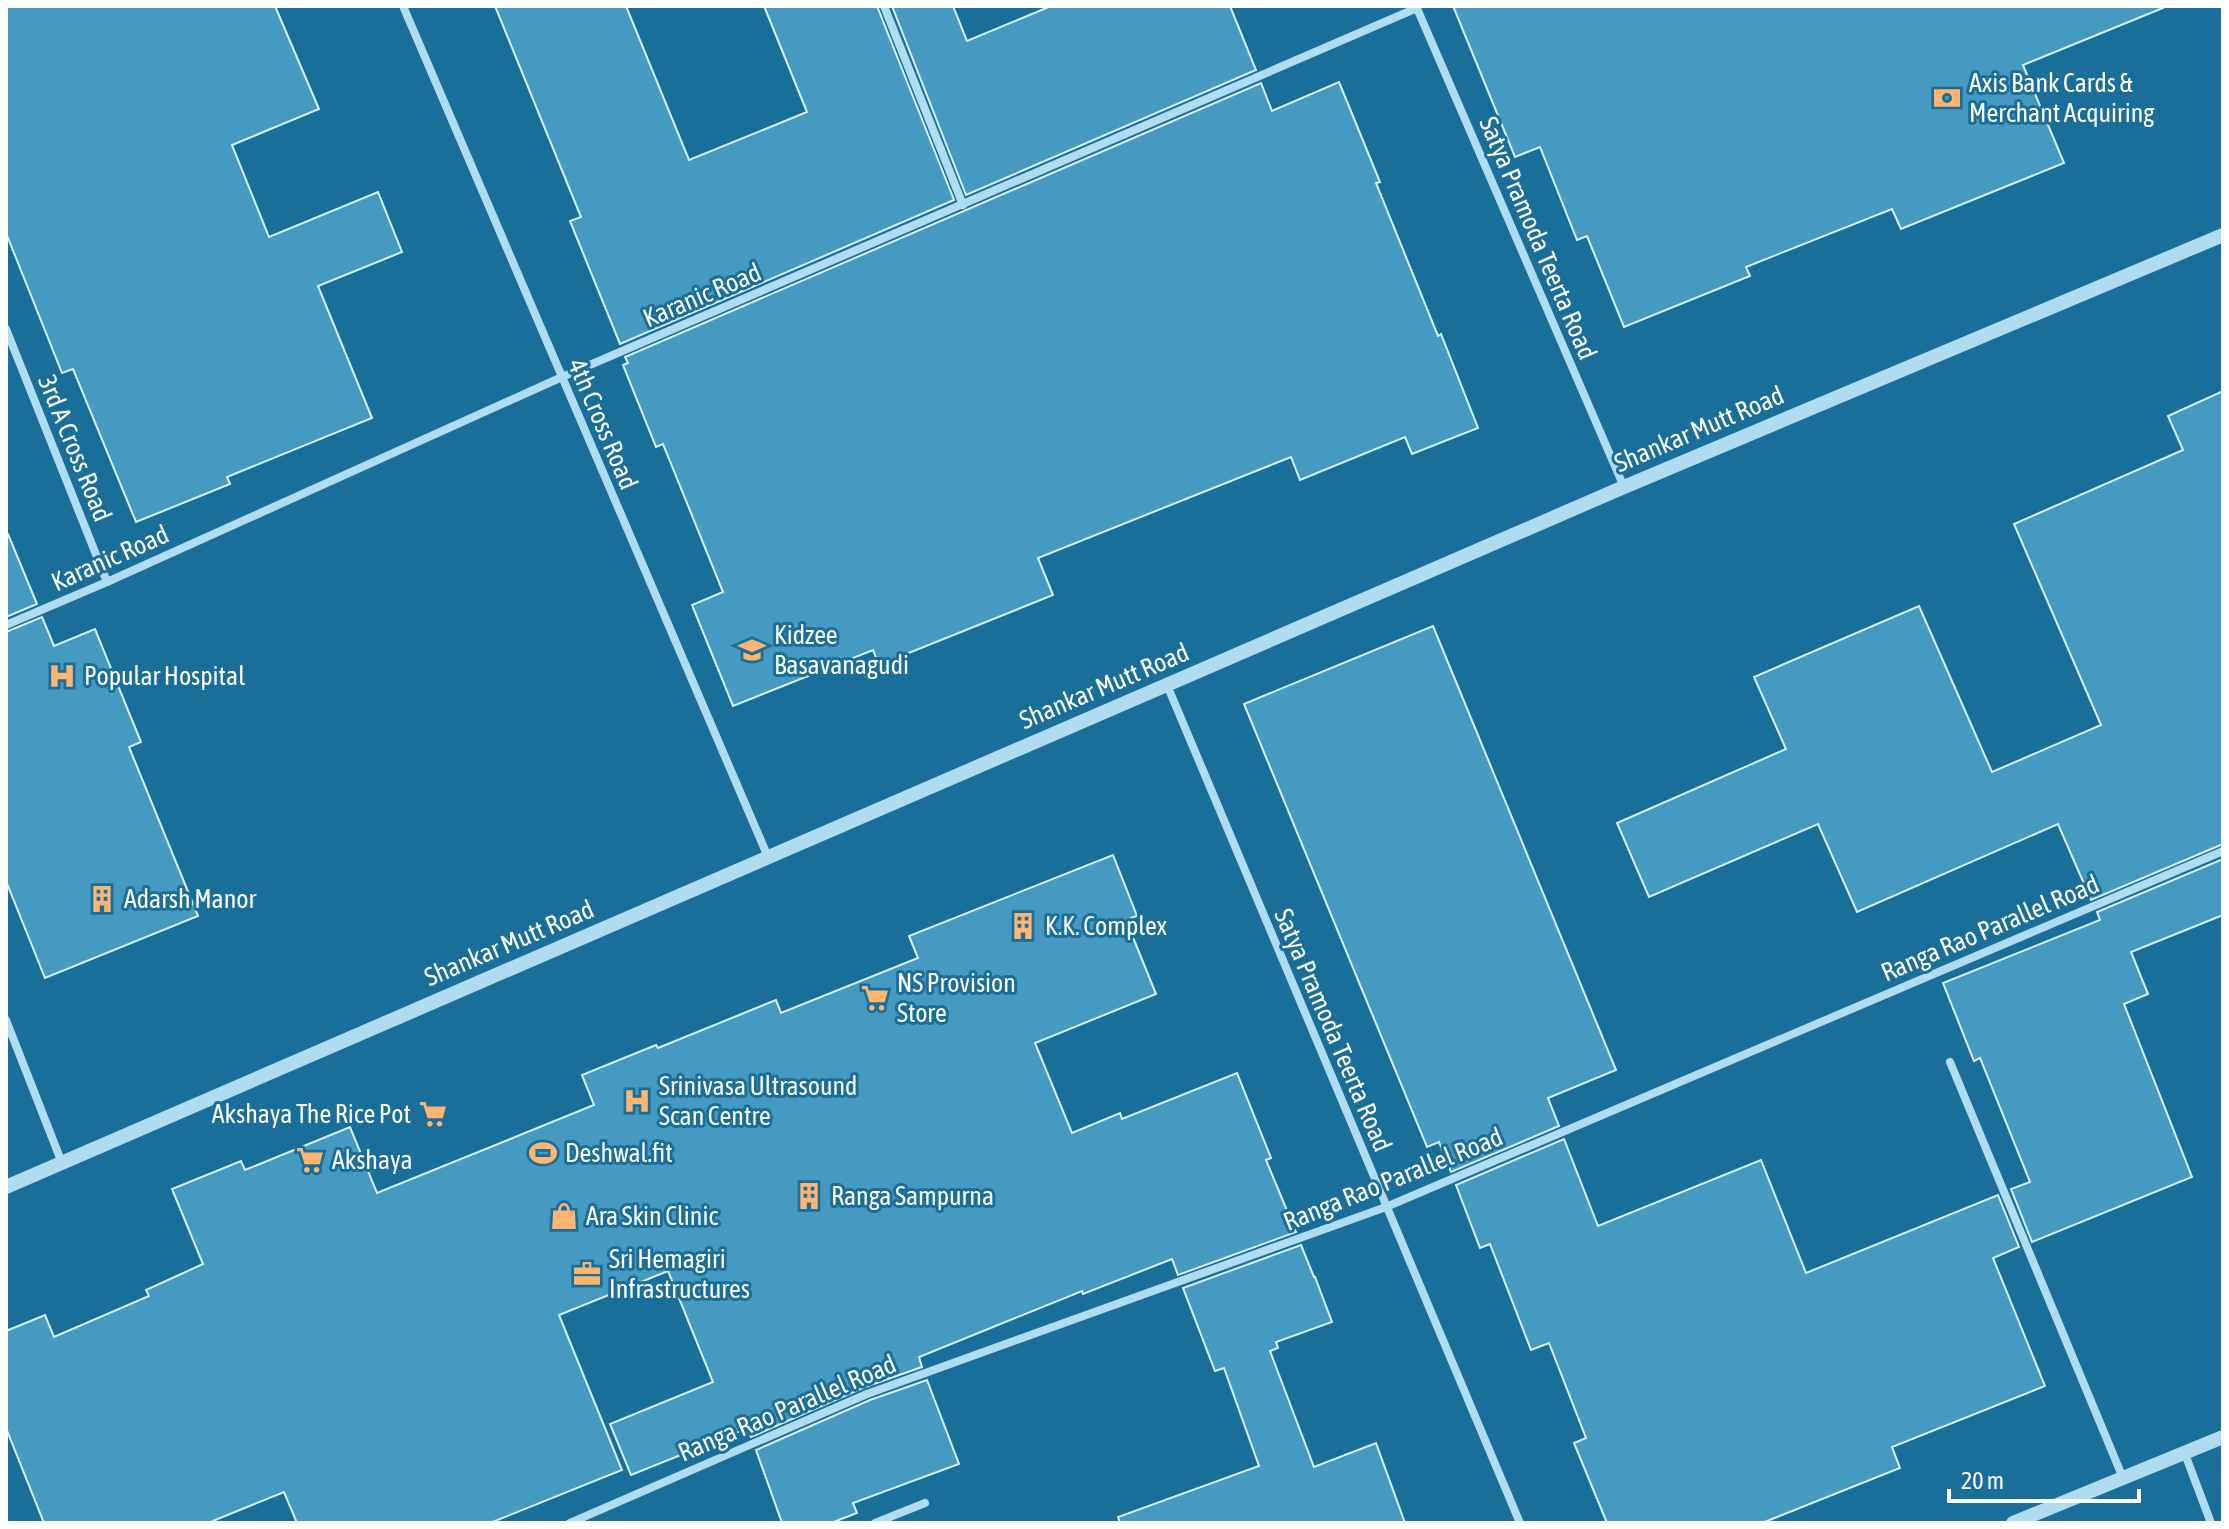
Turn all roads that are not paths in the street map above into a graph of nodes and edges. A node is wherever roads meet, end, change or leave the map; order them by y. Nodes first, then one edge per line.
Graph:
1 (403, 6) edge
2 (884, 6) edge
3 (1417, 7) edge
4 (963, 205) junction
5 (2223, 235) edge
6 (6, 329) edge
7 (562, 377) junction
8 (1624, 487) junction
9 (107, 582) junction
10 (6, 625) edge
11 (1167, 685) junction
12 (2223, 851) edge
13 (768, 857) junction
14 (6, 1020) edge
15 (1950, 1062) dead end
16 (62, 1163) junction
17 (6, 1187) edge
18 (1386, 1207) junction
19 (2223, 1437) edge
20 (2185, 1454) junction
21 (2123, 1478) junction
22 (925, 1503) dead end
23 (570, 1523) edge
24 (875, 1523) edge
25 (1520, 1523) edge
26 (2013, 1523) edge
27 (2211, 1523) edge

1 - 7 street, 4th Cross Road
2 - 4 street
3 - 4 street, Karanic Road
3 - 8 street, Satya Pramoda Teerta Road
4 - 7 street, Karanic Road
5 - 8 street, Shankar Mutt Road
6 - 9 street, 3rd A Cross Road
7 - 9 street, Karanic Road
7 - 13 street, 4th Cross Road
8 - 11 street, Shankar Mutt Road
9 - 10 street, Karanic Road
11 - 13 street, Shankar Mutt Road
11 - 18 street, Satya Pramoda Teerta Road
12 - 18 street, Ranga Rao Parallel Road
13 - 16 street, Shankar Mutt Road
14 - 16 street
15 - 21 street
16 - 17 street, Shankar Mutt Road
18 - 23 street, Ranga Rao Parallel Road
18 - 25 street, Satya Pramoda Teerta Road
19 - 20 street
20 - 21 street
20 - 27 street
21 - 26 street
22 - 24 street

